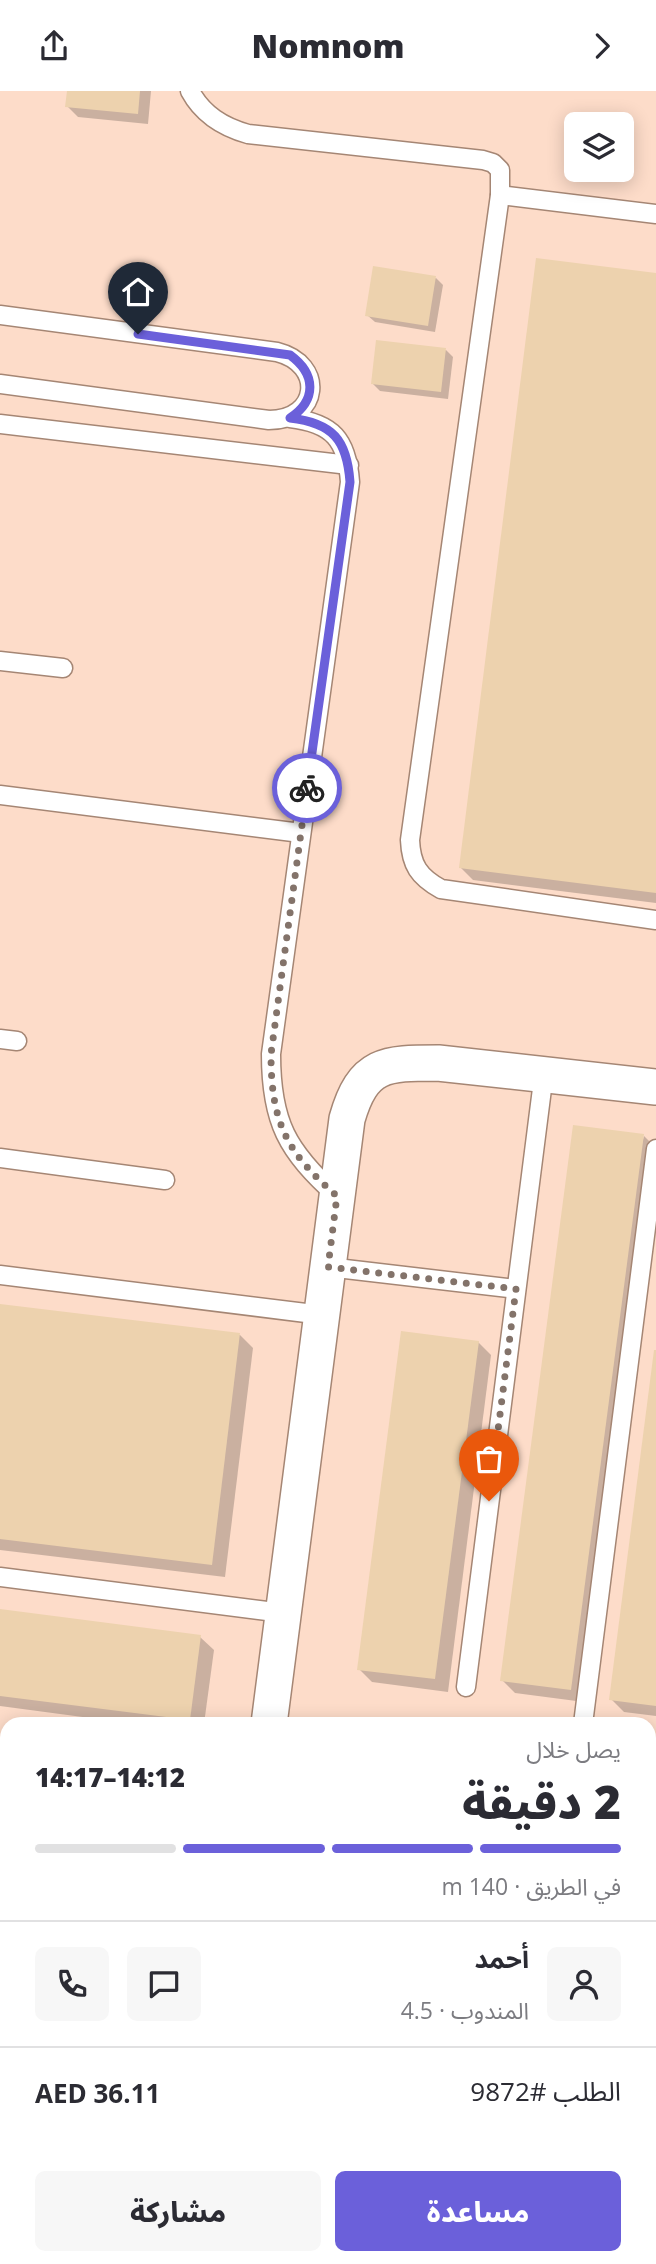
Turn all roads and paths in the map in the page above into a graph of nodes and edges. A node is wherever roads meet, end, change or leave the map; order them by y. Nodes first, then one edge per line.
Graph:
1 (190, 91) edge
2 (499, 195) junction
3 (656, 214) edge
4 (0, 315) edge
5 (0, 384) edge
6 (290, 418) junction
7 (0, 424) edge
8 (349, 465) junction
9 (0, 661) edge
10 (63, 668) dead end
11 (0, 795) edge
12 (301, 833) junction
13 (656, 920) edge
14 (544, 1073) junction
15 (656, 1087) edge
16 (656, 1149) edge
17 (0, 1159) edge
18 (165, 1180) dead end
19 (337, 1196) junction
20 (328, 1267) junction
21 (0, 1275) edge
22 (516, 1289) junction
23 (322, 1315) junction
24 (0, 1577) edge
25 (283, 1613) junction
26 (466, 1687) dead end
27 (270, 1717) edge
28 (584, 1717) edge

1 - 2 lane
2 - 3 lane
2 - 13 lane
4 - 6 lane
5 - 6 lane
6 - 8 lane
7 - 8 lane
8 - 12 lane
9 - 10 lane
11 - 12 lane
12 - 19 lane
14 - 15 street
14 - 19 street
14 - 22 lane
16 - 28 lane
17 - 18 lane
19 - 20 street
20 - 22 lane
20 - 23 street
21 - 23 lane
22 - 26 lane
23 - 25 street
24 - 25 lane
25 - 27 street

